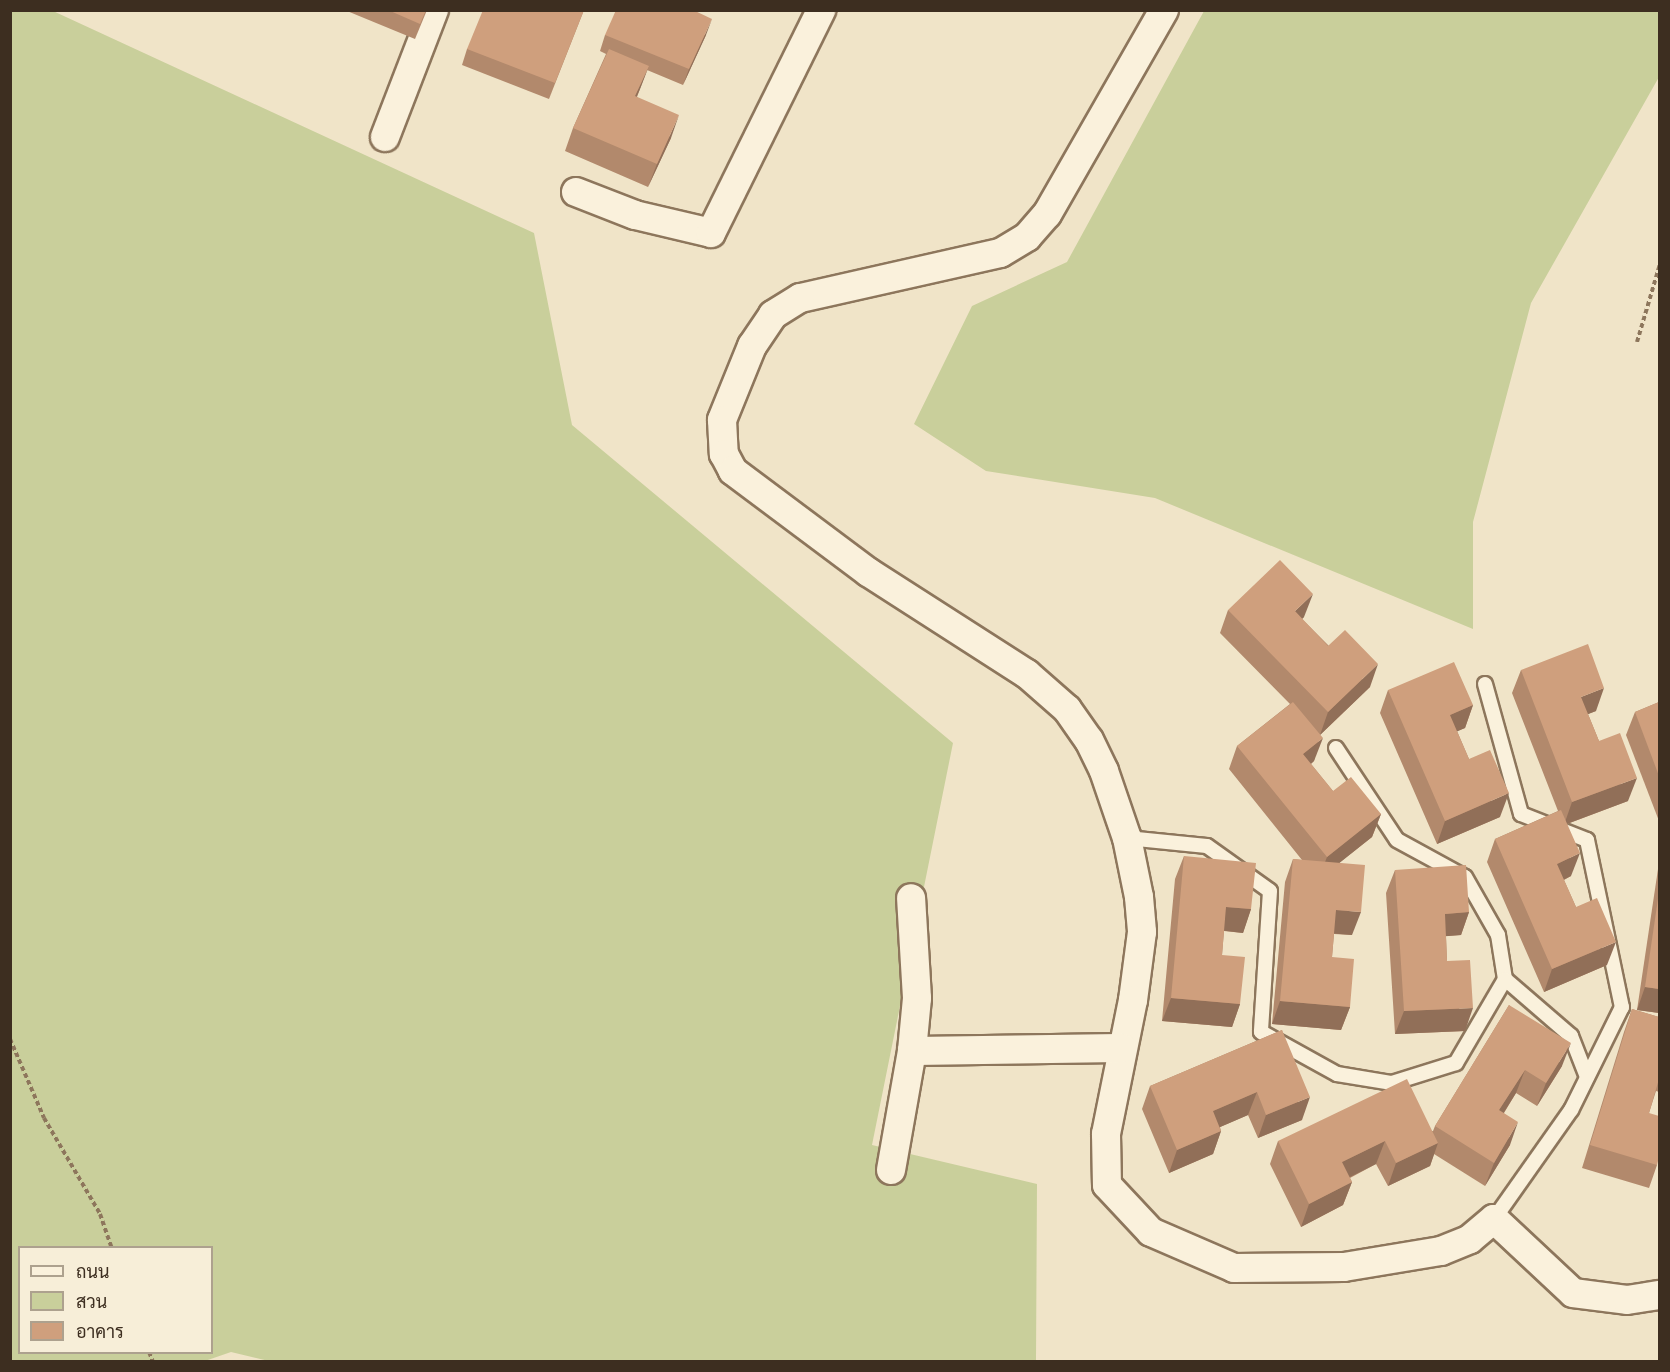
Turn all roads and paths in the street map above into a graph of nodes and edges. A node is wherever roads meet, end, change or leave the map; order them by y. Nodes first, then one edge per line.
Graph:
1 (434, 10) edge
2 (821, 10) edge
3 (1164, 10) edge
4 (385, 137) dead end
5 (576, 192) dead end
6 (1659, 264) edge
7 (1637, 342) dead end
8 (1485, 684) dead end
9 (1336, 748) dead end
10 (1127, 838) junction
11 (911, 898) dead end
12 (1505, 979) junction
13 (10, 1039) edge
14 (1122, 1048) junction
15 (912, 1051) junction
16 (1587, 1077) junction
17 (891, 1170) dead end
18 (1494, 1219) junction
19 (110, 1246) edge
20 (1659, 1295) edge

1 - 4 street
2 - 5 street
3 - 10 street
6 - 7 path
8 - 16 lane
9 - 12 lane
10 - 12 lane
10 - 14 street
11 - 15 street
12 - 16 lane
13 - 19 path
14 - 15 street
14 - 18 street
15 - 17 street
16 - 18 lane
18 - 20 street

